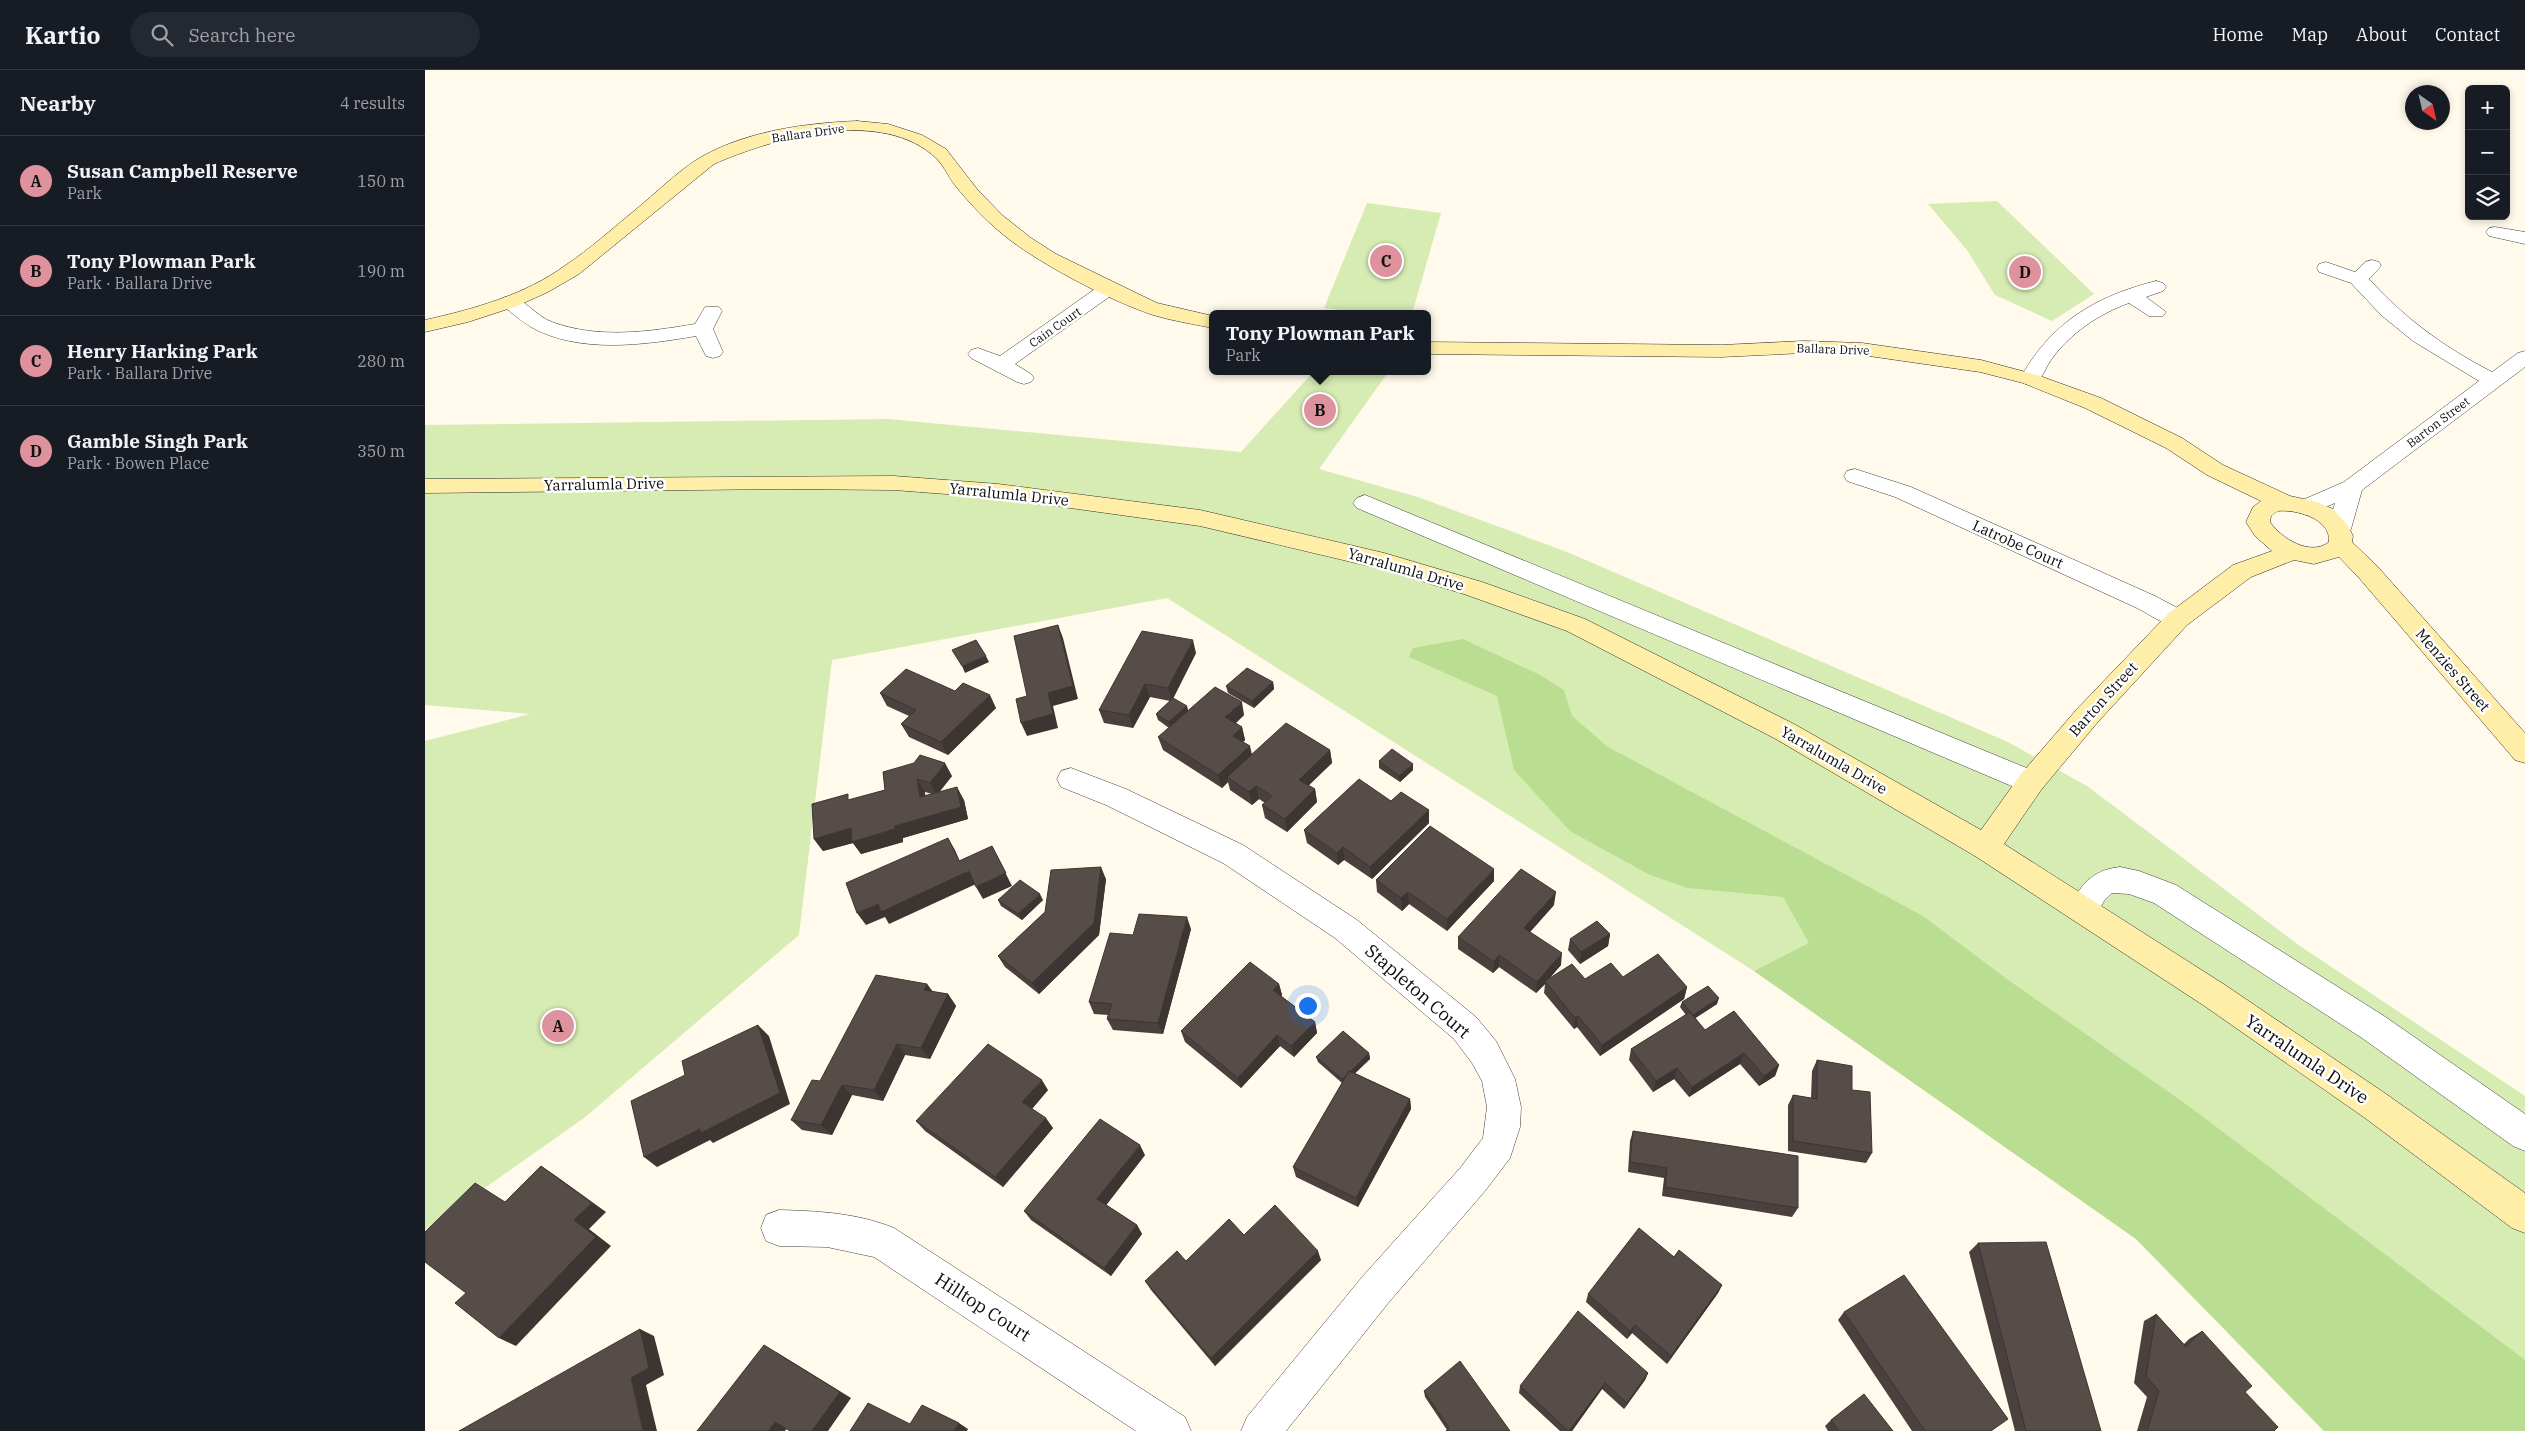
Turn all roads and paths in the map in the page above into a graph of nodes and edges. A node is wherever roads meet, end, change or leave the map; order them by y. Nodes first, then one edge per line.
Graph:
1 (2495, 232) dead end
2 (2525, 238) edge
3 (2327, 268) dead end
4 (2156, 287) dead end
5 (1109, 288) junction
6 (2130, 295) junction
7 (510, 302) junction
8 (712, 310) dead end
9 (2156, 312) dead end
10 (1209, 321) edge
11 (425, 326) edge
12 (703, 329) junction
13 (1431, 348) edge
14 (713, 352) dead end
15 (978, 354) dead end
16 (2525, 357) edge
17 (1001, 365) junction
18 (1024, 378) dead end
19 (2030, 379) junction
20 (2493, 380) junction
21 (2215, 470) junction
22 (1855, 476) dead end
23 (425, 486) edge
24 (2352, 487) junction
25 (1365, 503) dead end
26 (2296, 505) junction
27 (2261, 522) junction
28 (2339, 536) junction
29 (2303, 553) junction
30 (2242, 571) junction
31 (2381, 589) junction
32 (1618, 609) junction
33 (2178, 619) junction
34 (1576, 625) junction
35 (2525, 752) edge
36 (1071, 779) dead end
37 (2031, 782) junction
38 (1985, 846) junction
39 (2083, 910) junction
40 (2525, 1134) edge
41 (2525, 1215) edge
42 (779, 1228) dead end
43 (1171, 1431) edge
44 (1261, 1431) edge

1 - 2 street
3 - 20 street
4 - 6 street
5 - 7 street, Ballara Drive
5 - 10 street, Ballara Drive
5 - 17 street, Cain Court
6 - 9 street
6 - 19 street
7 - 11 street, Ballara Drive
7 - 12 street
8 - 12 street
12 - 14 street
13 - 19 street, Ballara Drive
15 - 17 street
16 - 20 street, Barton Street
17 - 18 street
19 - 21 street, Ballara Drive
20 - 24 street, Barton Street
21 - 26 street, Ballara Drive
21 - 27 street, Ballara Drive
22 - 33 street, Latrobe Court
23 - 34 street, Yarralumla Drive
24 - 26 street, Barton Street
24 - 28 street
25 - 32 street
26 - 27 street
26 - 28 street, Ballara Drive
27 - 29 street, Ballara Drive
27 - 30 street, Barton Street
28 - 29 street, Barton Street
28 - 31 street, Menzies Street
29 - 30 street, Barton Street
29 - 31 street, Menzies Street
30 - 33 street, Barton Street
31 - 35 street, Menzies Street
32 - 34 street
32 - 37 street
33 - 37 street, Barton Street
34 - 38 street, Yarralumla Drive
36 - 44 street, Stapleton Court
37 - 38 street, Barton Street
38 - 39 street, Yarralumla Drive
39 - 40 street
39 - 41 street, Yarralumla Drive
42 - 43 street, Hilltop Court

